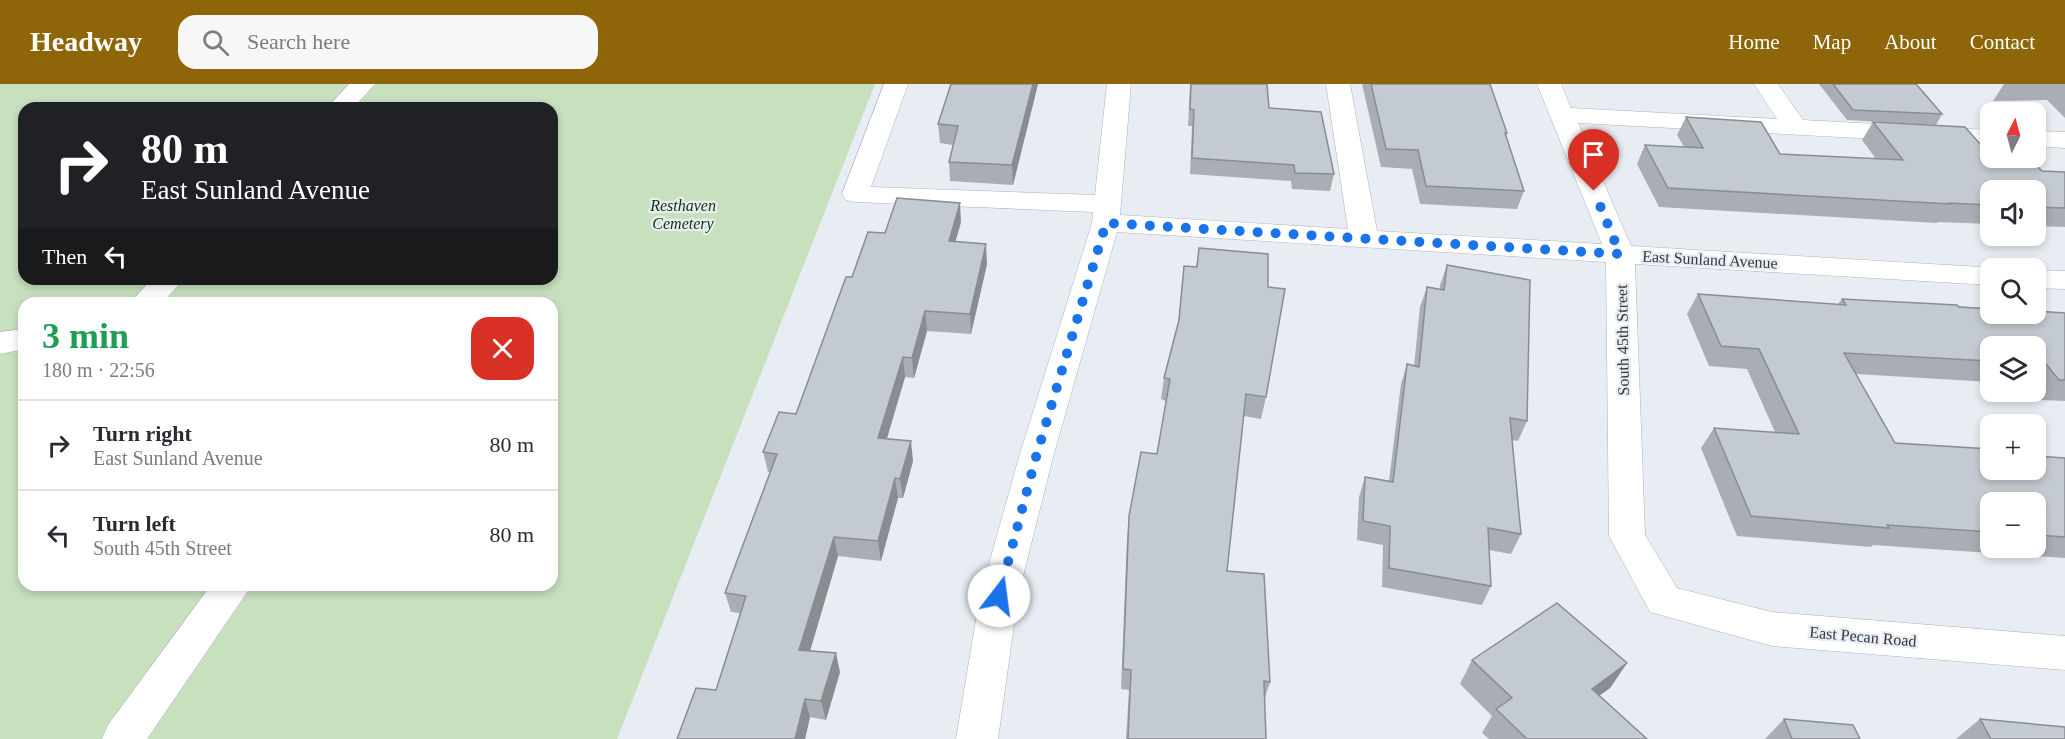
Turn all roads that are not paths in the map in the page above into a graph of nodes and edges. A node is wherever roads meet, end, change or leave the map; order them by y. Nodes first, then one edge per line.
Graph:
1 (363, 84) edge
2 (896, 84) edge
3 (1119, 84) edge
4 (1338, 84) edge
5 (1549, 84) edge
6 (1766, 84) edge
7 (345, 102) edge
8 (1563, 115) junction
9 (1795, 127) junction
10 (1980, 136) edge
11 (2046, 139) edge
12 (2065, 140) edge
13 (1106, 214) junction
14 (1364, 239) junction
15 (1620, 254) junction
16 (1980, 275) edge
17 (2046, 279) edge
18 (2065, 280) edge
19 (163, 285) edge
20 (151, 297) edge
21 (0, 335) edge
22 (18, 336) edge
23 (18, 338) edge
24 (0, 343) edge
25 (229, 591) edge
26 (1664, 601) joint
27 (2065, 653) edge
28 (123, 739) edge
29 (977, 739) edge

1 - 7 street
2 - 13 street, East Sunland Avenue
3 - 13 street
4 - 14 street
5 - 8 street, South 45th Street
6 - 9 street
8 - 9 street
8 - 15 street, South 45th Street
9 - 10 street
11 - 12 street
13 - 14 street, East Sunland Avenue
13 - 29 street
14 - 15 street, East Sunland Avenue
15 - 16 street, East Sunland Avenue
15 - 26 street, South 45th Street
17 - 18 street
19 - 20 street
21 - 22 street
23 - 24 street
25 - 28 street
26 - 27 street, East Pecan Road

